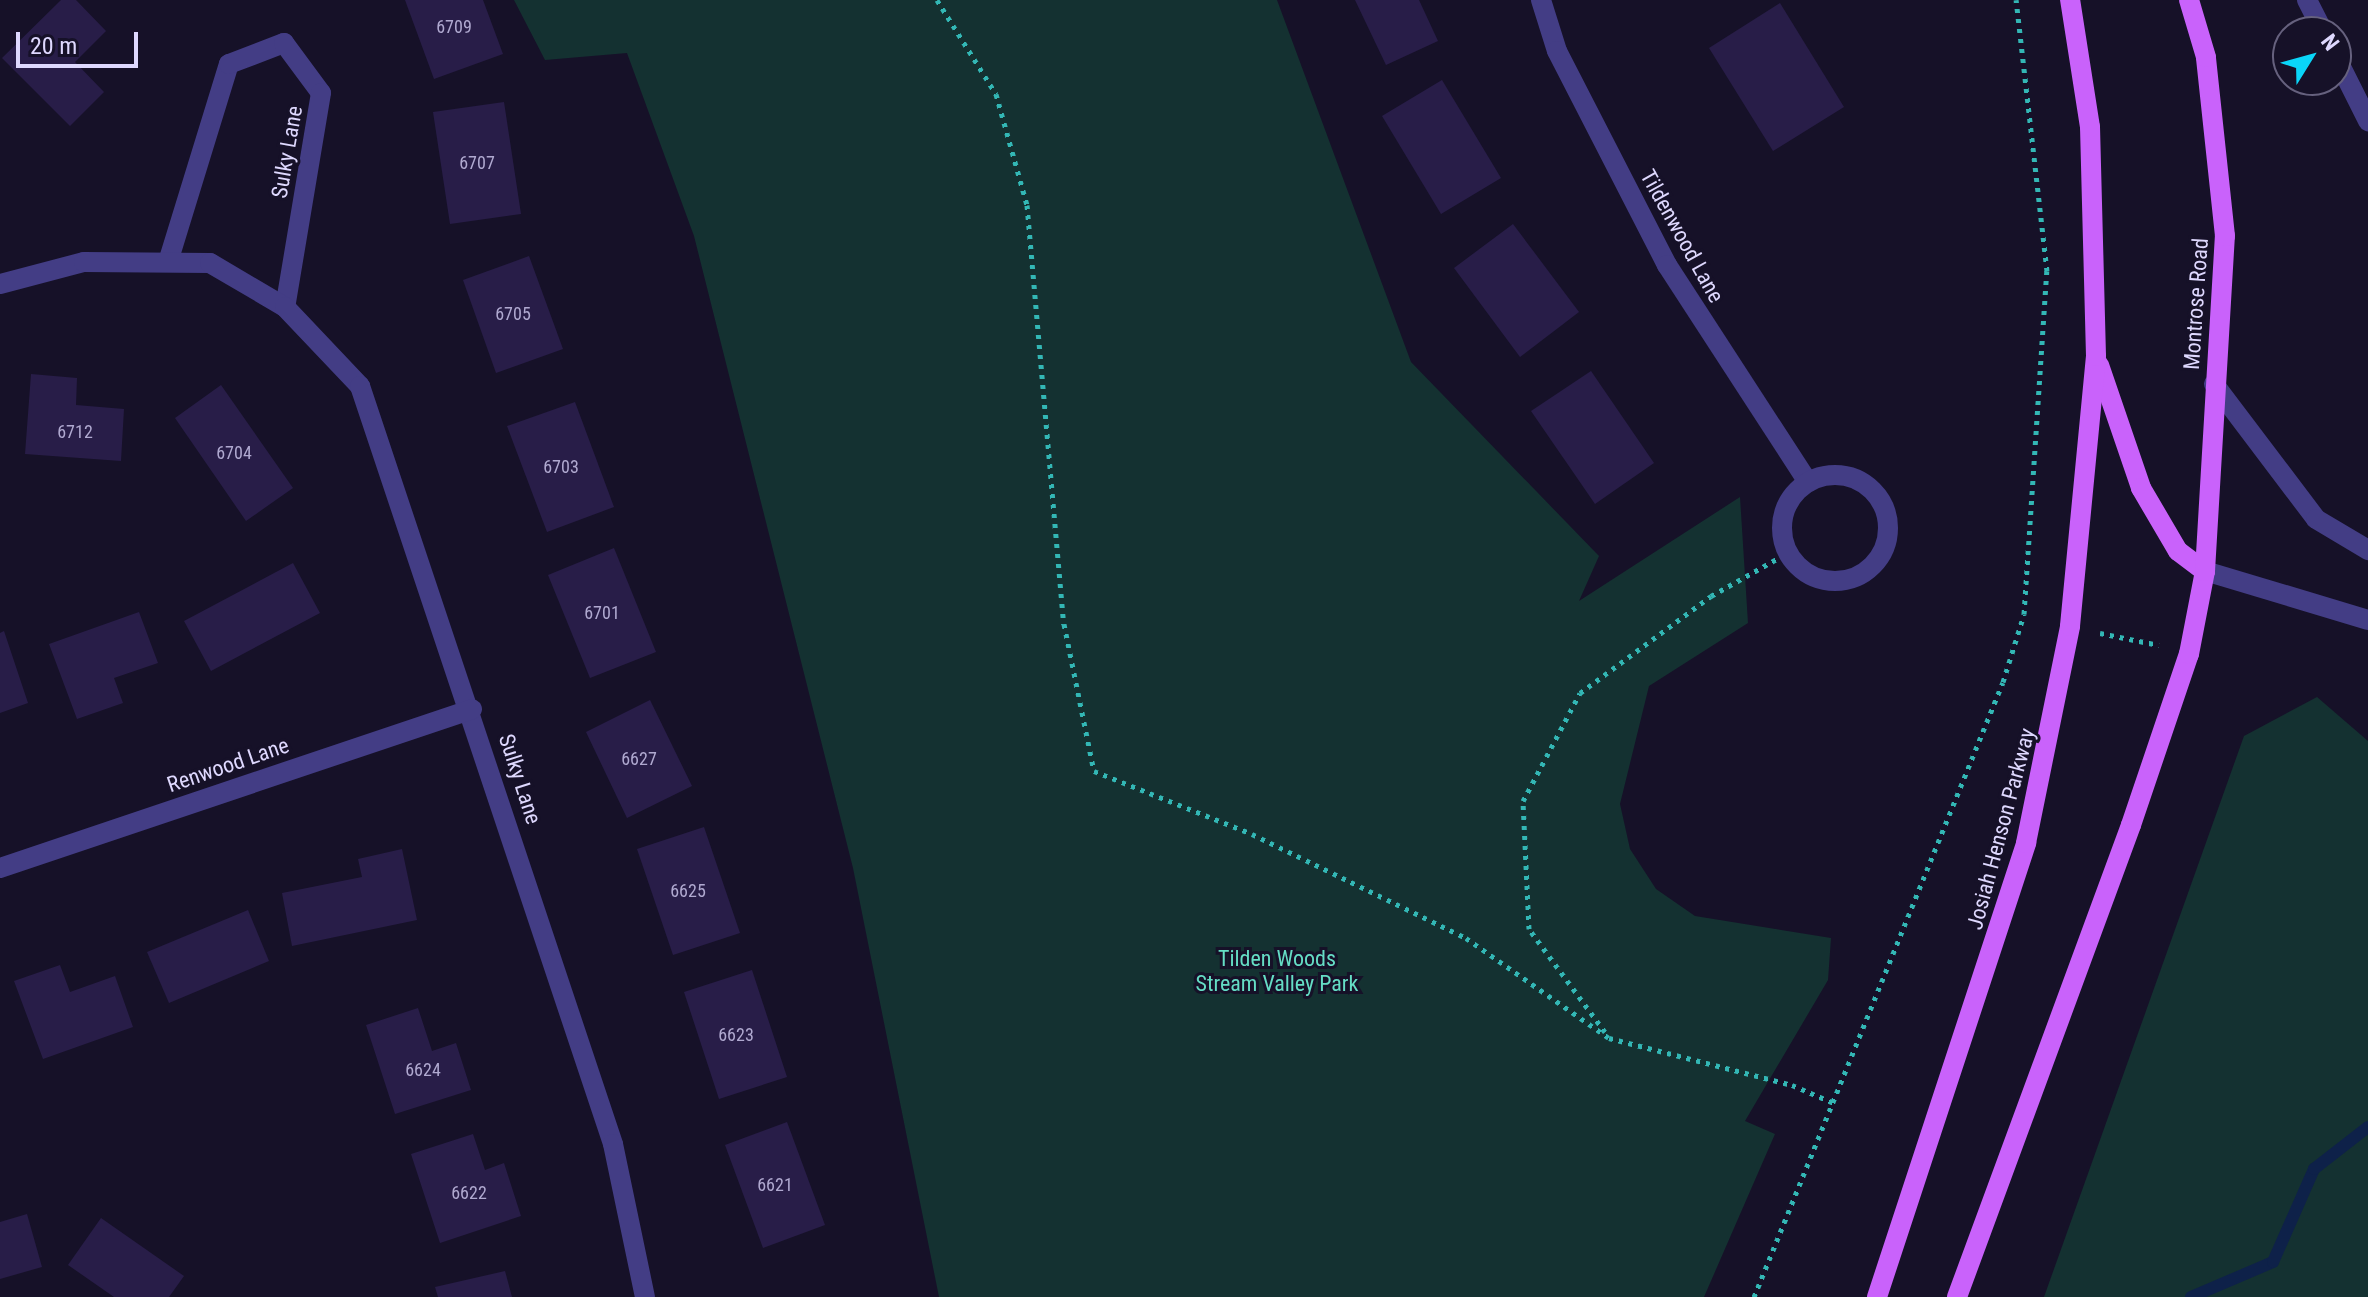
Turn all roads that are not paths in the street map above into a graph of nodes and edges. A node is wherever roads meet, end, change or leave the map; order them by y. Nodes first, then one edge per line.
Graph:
1 (1541, 0) edge
2 (2070, 0) edge
3 (2189, 0) edge
4 (2352, 89) edge
5 (2368, 121) edge
6 (168, 262) junction
7 (0, 284) edge
8 (285, 307) junction
9 (2096, 356) junction
10 (2214, 384) junction
11 (1808, 482) junction
12 (2368, 550) edge
13 (2205, 571) junction
14 (2368, 620) edge
15 (472, 709) junction
16 (0, 868) edge
17 (645, 1297) edge
18 (1877, 1297) edge
19 (1957, 1297) edge

1 - 11 street, Tildenwood Lane
2 - 9 main road
3 - 10 main road, Montrose Road
4 - 5 street
6 - 7 street, Sulky Lane
6 - 8 street, Sulky Lane
6 - 8 street, Sulky Lane
8 - 15 street, Sulky Lane
9 - 13 main road
9 - 18 main road, Josiah Henson Parkway
10 - 12 street, Montrose Road
10 - 13 main road
11 - 11 street
13 - 14 street
13 - 19 main road
15 - 16 street, Renwood Lane
15 - 17 street, Sulky Lane

